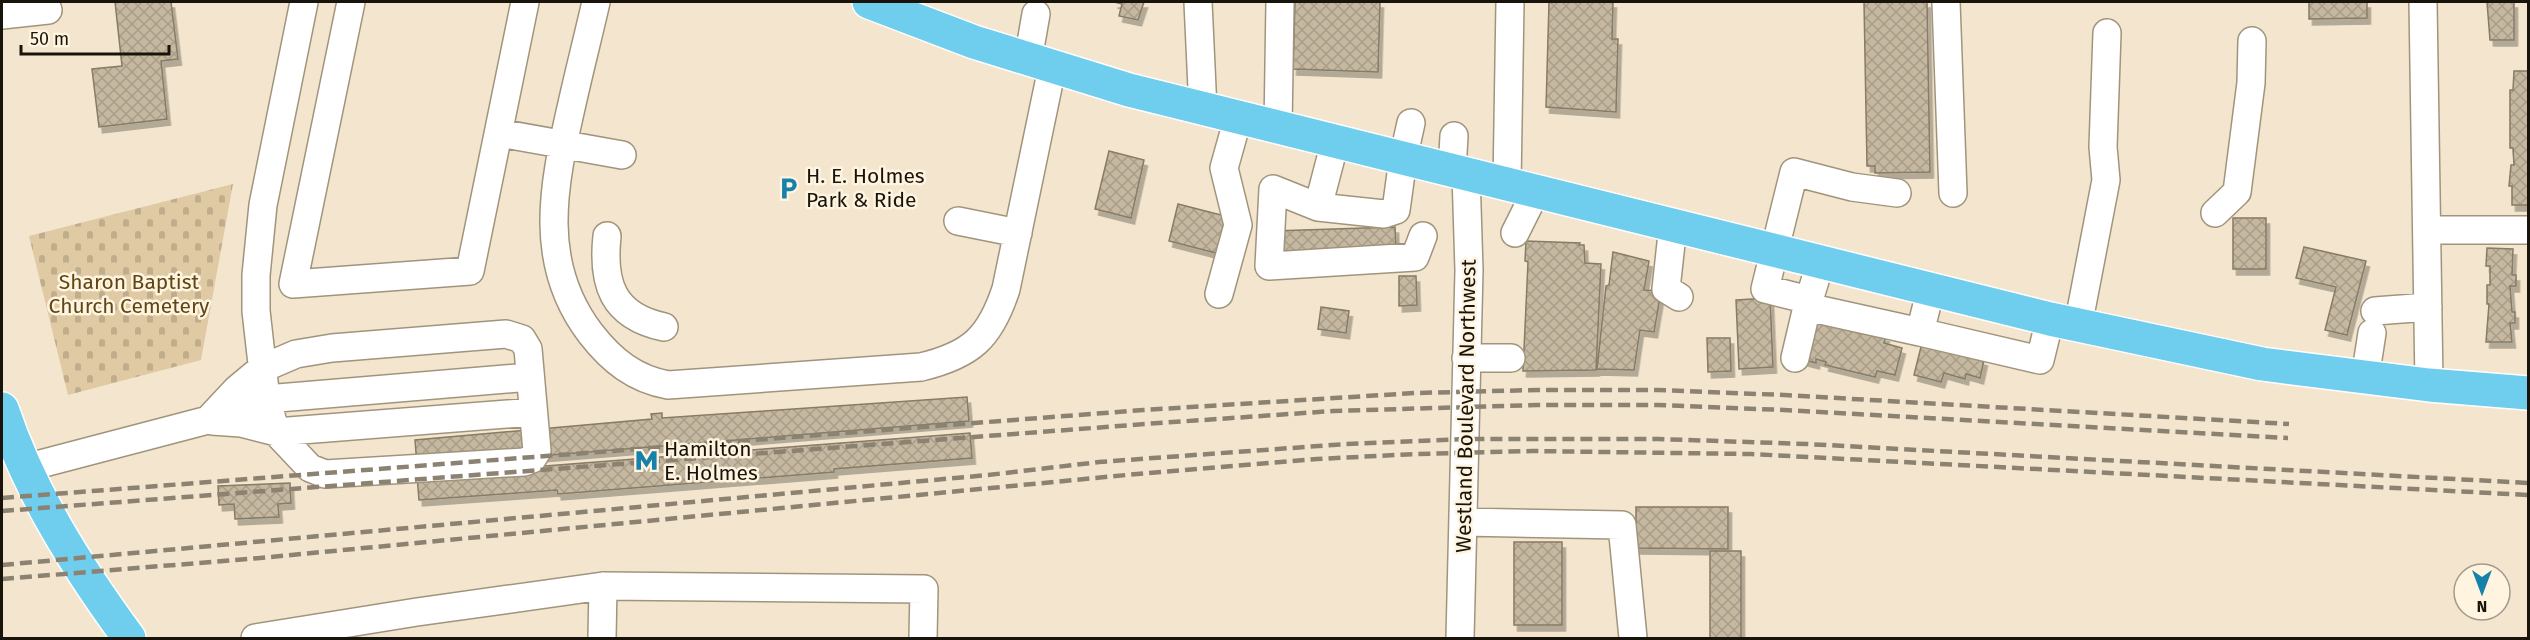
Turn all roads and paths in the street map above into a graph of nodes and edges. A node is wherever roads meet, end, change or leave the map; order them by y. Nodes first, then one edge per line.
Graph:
1 (304, 2) edge
2 (351, 2) edge
3 (525, 2) edge
4 (596, 2) edge
5 (869, 2) edge
6 (1198, 2) edge
7 (1280, 2) edge
8 (1510, 2) edge
9 (1946, 2) edge
10 (2423, 2) edge
11 (48, 10) dead end
12 (918, 11) edge
13 (1036, 14) dead end
14 (2, 15) edge
15 (2106, 33) dead end
16 (2252, 41) dead end
17 (1040, 64) junction
18 (1203, 110) junction
19 (1238, 118) junction
20 (1412, 123) dead end
21 (1278, 128) junction
22 (499, 133) junction
23 (1454, 136) dead end
24 (1335, 142) junction
25 (562, 145) junction
26 (622, 155) dead end
27 (1403, 159) junction
28 (1459, 172) junction
29 (1521, 187) junction
30 (1897, 193) dead end
31 (1953, 193) dead end
32 (1318, 207) junction
33 (1396, 210) junction
34 (2215, 213) dead end
35 (958, 221) dead end
36 (1673, 225) junction
37 (2427, 231) junction
38 (2529, 231) edge
39 (1018, 233) junction
40 (1515, 233) dead end
41 (1469, 234) junction
42 (607, 236) dead end
43 (1423, 236) junction
44 (1775, 250) junction
45 (1821, 261) junction
46 (1931, 289) junction
47 (1219, 294) dead end
48 (1679, 297) dead end
49 (1808, 304) junction
50 (2428, 307) junction
51 (2064, 322) junction
52 (664, 327) dead end
53 (1920, 332) junction
54 (1466, 358) junction
55 (1511, 358) dead end
56 (1795, 358) dead end
57 (261, 369) junction
58 (530, 377) junction
59 (2365, 378) junction
60 (2429, 385) junction
61 (2529, 393) edge
62 (266, 399) junction
63 (2, 410) edge
64 (533, 412) junction
65 (208, 420) junction
66 (276, 432) junction
67 (25, 468) junction
68 (1464, 522) junction
69 (603, 586) junction
70 (129, 639) edge
71 (255, 639) edge
72 (602, 639) edge
73 (923, 639) edge
74 (1460, 639) edge
75 (1633, 639) edge

1 - 57 street
2 - 22 street
3 - 22 street
4 - 25 street
5 - 12 main road
6 - 18 street
7 - 21 street
8 - 29 street
9 - 31 street
10 - 37 street
11 - 14 street
12 - 17 main road
13 - 17 street
15 - 51 street
16 - 34 street
17 - 18 main road
17 - 39 street
18 - 19 main road
19 - 21 main road
19 - 47 street
20 - 27 street
21 - 24 main road
22 - 25 street
23 - 28 street, Westland Boulevard Northwest
24 - 27 main road
24 - 32 street
25 - 26 street
25 - 39 street
27 - 28 main road
27 - 33 street
28 - 29 main road
28 - 41 street, Westland Boulevard Northwest
29 - 36 main road
29 - 40 street
30 - 44 street
32 - 33 street
32 - 43 street
33 - 43 street
35 - 39 street
36 - 44 main road
36 - 48 street
37 - 38 street
37 - 50 street
41 - 43 street
41 - 54 street, Westland Boulevard Northwest
42 - 52 street
44 - 45 main road
44 - 49 street
45 - 46 main road
45 - 49 street
46 - 51 main road
46 - 53 street
49 - 53 street
49 - 56 street
50 - 59 street
50 - 60 street
51 - 53 street
51 - 59 main road
54 - 55 street
54 - 68 street, Westland Boulevard Northwest
57 - 58 street
57 - 62 street
57 - 65 street
58 - 62 street
58 - 64 street
59 - 60 main road
60 - 61 main road
62 - 65 street
62 - 66 street
63 - 67 main road
64 - 66 street
64 - 66 street
65 - 66 street
65 - 67 street
67 - 70 main road
68 - 74 street, Westland Boulevard Northwest
68 - 75 street
69 - 71 street
69 - 72 street
69 - 73 street

